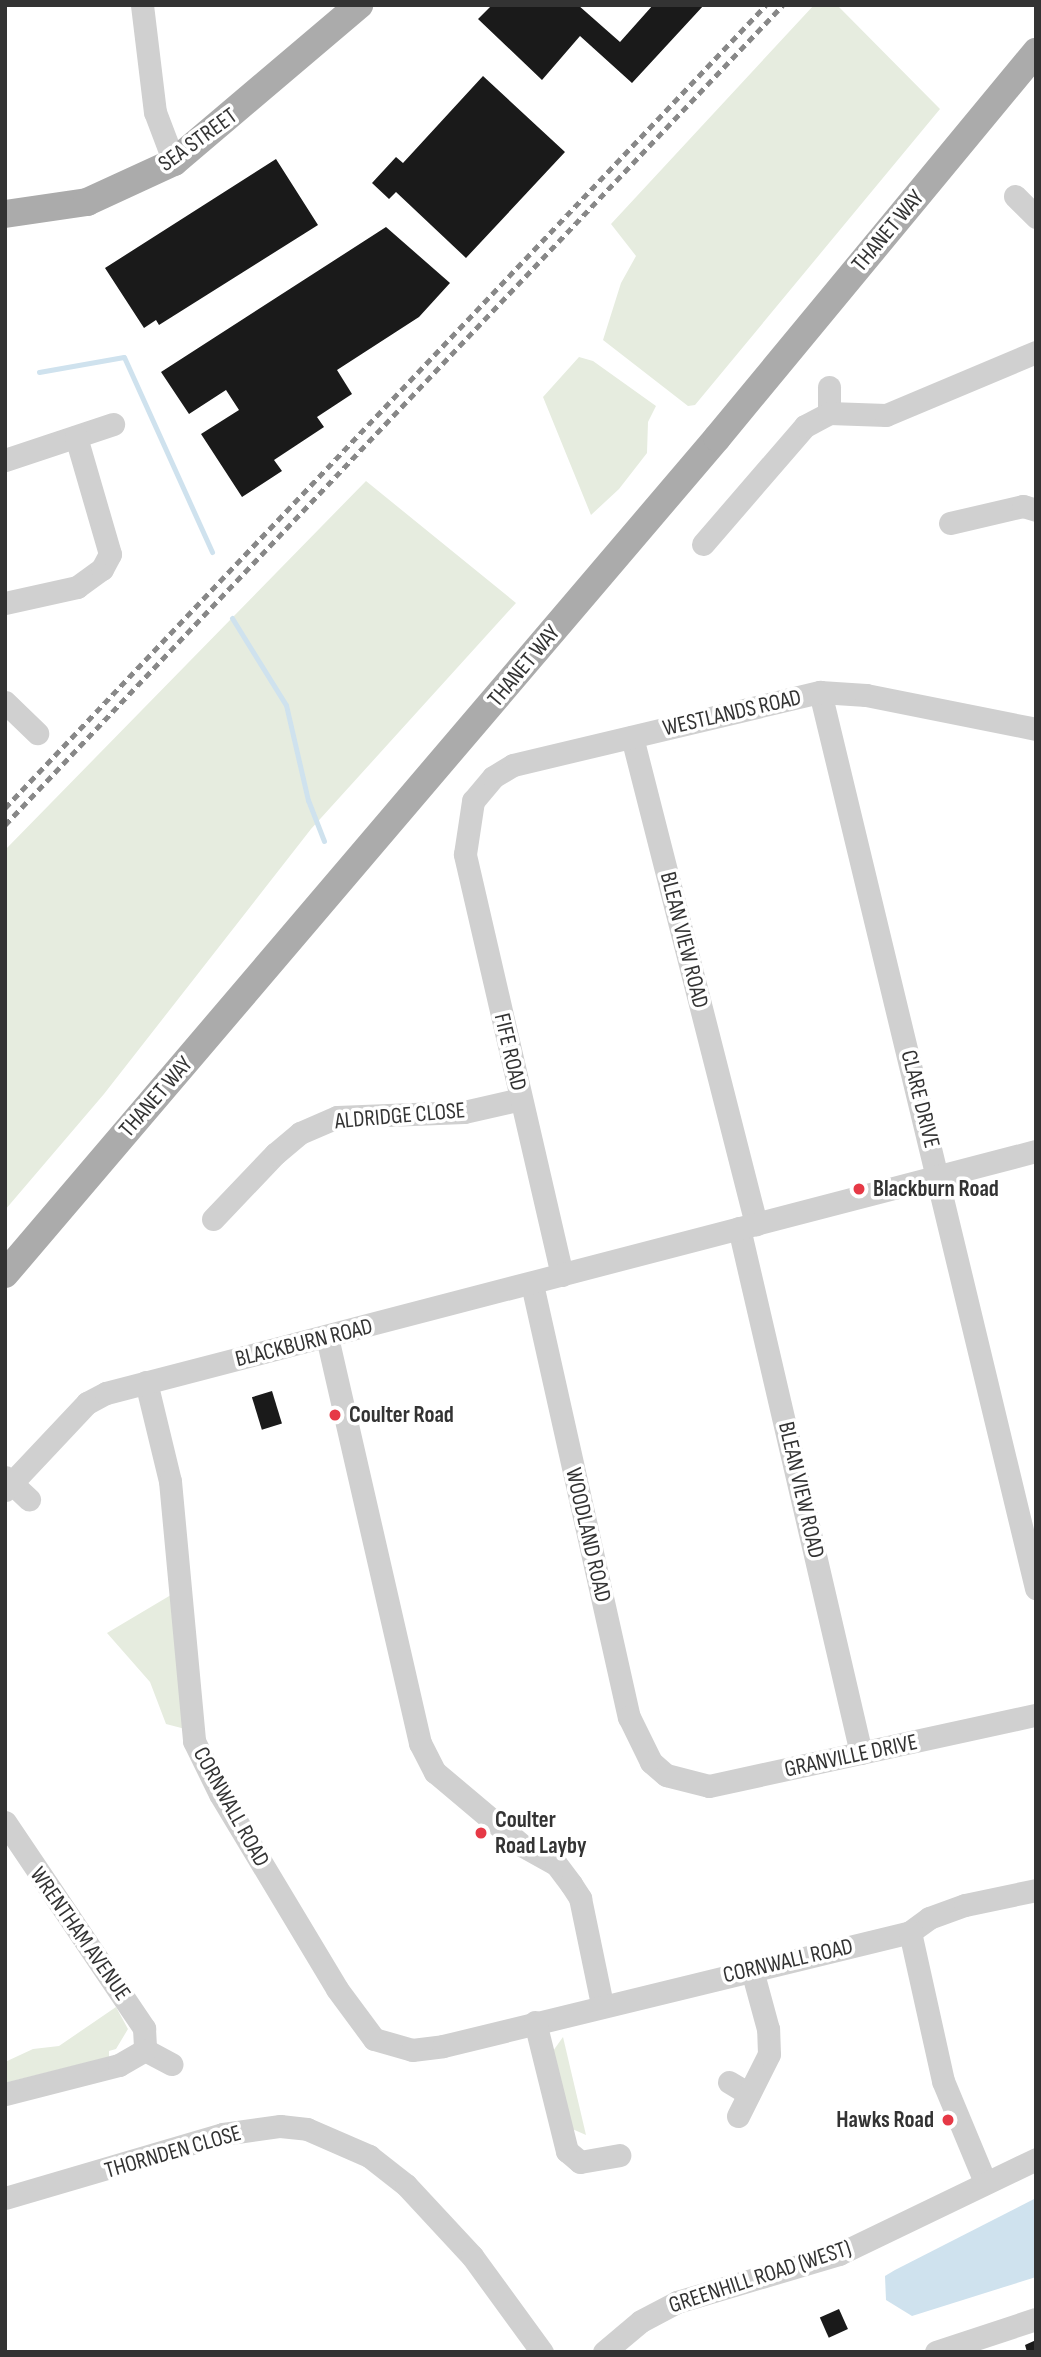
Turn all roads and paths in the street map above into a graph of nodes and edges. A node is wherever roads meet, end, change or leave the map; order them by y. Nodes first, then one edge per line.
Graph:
1 (142, 5) edge
2 (359, 5) edge
3 (1036, 51) edge
4 (174, 162) junction
5 (1015, 196) dead end
6 (5, 214) edge
7 (1036, 217) edge
8 (1036, 352) edge
9 (829, 387) dead end
10 (829, 413) junction
11 (113, 424) dead end
12 (76, 437) junction
13 (5, 460) edge
14 (1036, 510) edge
15 (950, 523) dead end
16 (701, 543) dead end
17 (5, 603) edge
18 (820, 692) junction
19 (5, 702) edge
20 (1036, 729) edge
21 (37, 733) dead end
22 (632, 737) junction
23 (466, 829) joint
24 (521, 1099) junction
25 (1036, 1151) edge
26 (939, 1176) junction
27 (226, 1215) dead end
28 (747, 1226) junction
29 (5, 1274) edge
30 (562, 1275) junction
31 (532, 1284) junction
32 (327, 1337) junction
33 (146, 1382) junction
34 (13, 1488) edge
35 (1036, 1588) edge
36 (1036, 1715) edge
37 (861, 1753) junction
38 (666, 1775) joint
39 (5, 1822) edge
40 (1036, 1890) edge
41 (910, 1932) junction
42 (752, 1970) junction
43 (602, 2004) junction
44 (535, 2022) junction
45 (145, 2050) junction
46 (171, 2064) dead end
47 (729, 2082) dead end
48 (5, 2094) edge
49 (750, 2094) junction
50 (738, 2116) dead end
51 (619, 2155) dead end
52 (1036, 2159) edge
53 (985, 2182) junction
54 (5, 2198) edge
55 (1036, 2319) edge
56 (542, 2352) edge
57 (604, 2352) edge
58 (936, 2352) edge

1 - 4 street
2 - 4 main road, SEA STREET
3 - 29 main road, THANET WAY
4 - 6 main road, SEA STREET
5 - 7 street
8 - 10 street
9 - 10 street
10 - 16 street
11 - 12 street
12 - 13 street
12 - 17 street
14 - 15 street
18 - 20 street, WESTLANDS ROAD
18 - 22 street, WESTLANDS ROAD
18 - 26 street, CLARE DRIVE
19 - 21 street
22 - 23 street, WESTLANDS ROAD
22 - 28 street, BLEAN VIEW ROAD
23 - 24 street, FIFE ROAD
24 - 27 street, ALDRIDGE CLOSE
24 - 30 street, FIFE ROAD
25 - 26 street, BLACKBURN ROAD
26 - 28 street, BLACKBURN ROAD
26 - 35 street, CLARE DRIVE
28 - 30 street, BLACKBURN ROAD
28 - 37 street, BLEAN VIEW ROAD
30 - 31 street, BLACKBURN ROAD
31 - 32 street, BLACKBURN ROAD
31 - 38 street, WOODLAND ROAD
32 - 33 street, BLACKBURN ROAD
32 - 43 street
33 - 34 street, BLACKBURN ROAD
33 - 44 street, CORNWALL ROAD
36 - 37 street, GRANVILLE DRIVE
37 - 38 street, GRANVILLE DRIVE
39 - 45 street, WRENTHAM AVENUE
40 - 41 street, CORNWALL ROAD
41 - 42 street, CORNWALL ROAD
41 - 53 street
42 - 43 street, CORNWALL ROAD
42 - 49 street
43 - 44 street, CORNWALL ROAD
44 - 51 street
45 - 46 street
45 - 48 street
47 - 49 street
49 - 50 street
52 - 53 street, GREENHILL ROAD (WEST)
53 - 57 street, GREENHILL ROAD (WEST)
54 - 56 street, THORNDEN CLOSE
55 - 58 street

